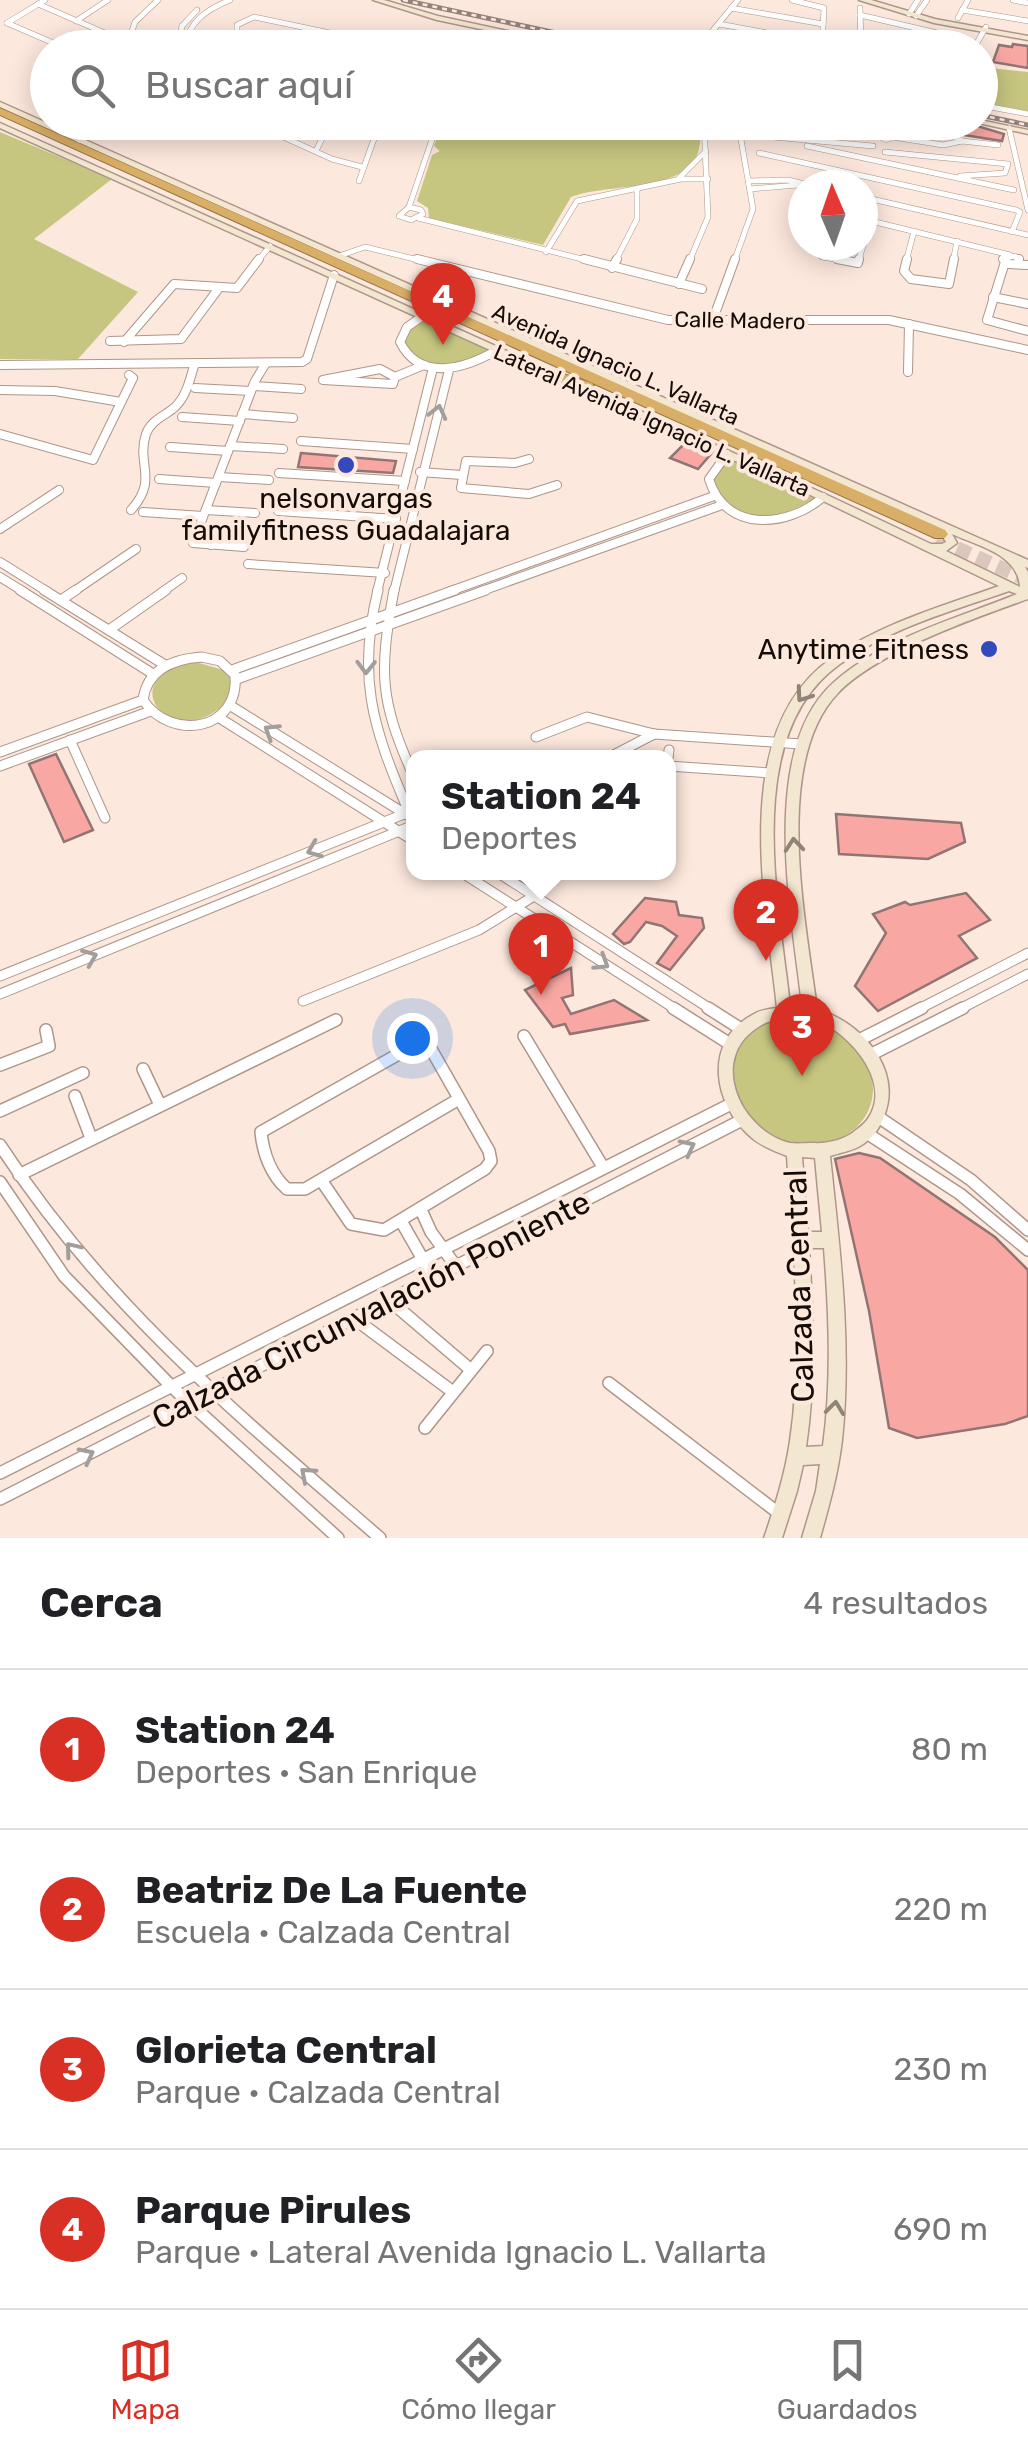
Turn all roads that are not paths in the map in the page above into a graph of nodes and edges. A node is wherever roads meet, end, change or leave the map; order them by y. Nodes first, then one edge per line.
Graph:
1 (108, 0) edge
2 (158, 0) edge
3 (217, 0) edge
4 (230, 0) edge
5 (377, 0) edge
6 (738, 0) edge
7 (792, 0) edge
8 (877, 0) edge
9 (918, 0) edge
10 (927, 0) edge
11 (968, 0) edge
12 (1013, 0) edge
13 (41, 2) edge
14 (1028, 3) edge
15 (732, 8) junction
16 (861, 8) edge
17 (962, 10) junction
18 (914, 13) junction
19 (958, 18) dead end
20 (76, 21) junction
21 (1028, 21) edge
22 (719, 24) junction
23 (824, 24) junction
24 (980, 28) joint
25 (96, 30) edge
26 (134, 30) edge
27 (179, 30) edge
28 (189, 30) edge
29 (237, 30) edge
30 (315, 30) edge
31 (496, 30) edge
32 (714, 30) edge
33 (748, 30) edge
34 (823, 30) edge
35 (926, 30) edge
36 (992, 30) edge
37 (998, 31) edge
38 (30, 33) edge
39 (1028, 36) edge
40 (998, 108) edge
41 (0, 114) edge
42 (1028, 114) edge
43 (30, 123) edge
44 (998, 126) edge
45 (30, 127) edge
46 (30, 128) edge
47 (1009, 128) junction
48 (30, 129) edge
49 (1028, 132) edge
50 (53, 140) edge
51 (56, 140) edge
52 (59, 140) edge
53 (80, 140) edge
54 (293, 140) edge
55 (321, 140) edge
56 (373, 140) edge
57 (432, 140) edge
58 (705, 140) edge
59 (741, 140) edge
60 (782, 140) edge
61 (837, 140) edge
62 (846, 140) edge
63 (880, 140) edge
64 (885, 140) edge
65 (917, 140) edge
66 (962, 141) joint
67 (819, 144) junction
68 (998, 145) dead end
69 (873, 146) junction
70 (706, 150) junction
71 (316, 151) junction
72 (759, 152) dead end
73 (884, 152) junction
74 (868, 159) junction
75 (800, 161) junction
76 (878, 162) junction
77 (362, 167) junction
78 (794, 170) edge
79 (708, 179) junction
80 (975, 179) junction
81 (677, 180) junction
82 (788, 180) edge
83 (359, 181) dead end
84 (750, 185) junction
85 (788, 185) edge
86 (906, 185) junction
87 (637, 190) junction
88 (1014, 190) dead end
89 (191, 198) junction
90 (878, 200) edge
91 (895, 204) junction
92 (409, 207) junction
93 (236, 210) junction
94 (1028, 210) edge
95 (216, 214) junction
96 (418, 218) junction
97 (878, 225) edge
98 (241, 232) junction
99 (1012, 232) junction
100 (914, 233) junction
101 (1028, 235) edge
102 (957, 244) junction
103 (270, 246) junction
104 (546, 252) junction
105 (339, 256) junction
106 (1006, 258) junction
107 (1023, 262) edge
108 (612, 268) junction
109 (334, 275) junction
110 (679, 284) junction
111 (219, 288) junction
112 (702, 289) dead end
113 (993, 297) junction
114 (1028, 304) edge
115 (423, 316) junction
116 (712, 322) junction
117 (909, 324) junction
118 (1028, 331) edge
119 (110, 341) dead end
120 (124, 342) junction
121 (497, 350) junction
122 (1028, 350) edge
123 (307, 359) joint
124 (196, 362) junction
125 (261, 363) junction
126 (0, 365) edge
127 (429, 366) junction
128 (449, 370) junction
129 (908, 372) dead end
130 (130, 375) dead end
131 (554, 376) junction
132 (395, 378) junction
133 (253, 386) junction
134 (194, 388) dead end
135 (301, 389) dead end
136 (0, 390) edge
137 (626, 391) junction
138 (121, 402) junction
139 (182, 417) dead end
140 (241, 418) junction
141 (293, 418) dead end
142 (702, 428) junction
143 (0, 434) edge
144 (301, 442) dead end
145 (170, 447) dead end
146 (229, 449) junction
147 (283, 449) dead end
148 (413, 450) junction
149 (727, 454) junction
150 (529, 459) dead end
151 (423, 472) junction
152 (279, 473) dead end
153 (462, 475) junction
154 (406, 476) junction
155 (159, 479) dead end
156 (217, 480) junction
157 (269, 480) dead end
158 (557, 484) dead end
159 (59, 490) dead end
160 (714, 496) junction
161 (823, 497) junction
162 (722, 504) junction
163 (131, 510) dead end
164 (278, 511) dead end
165 (143, 512) dead end
166 (205, 513) junction
167 (255, 514) dead end
168 (396, 519) junction
169 (0, 530) edge
170 (198, 530) junction
171 (936, 536) junction
172 (211, 544) junction
173 (244, 547) dead end
174 (136, 549) dead end
175 (552, 555) junction
176 (1010, 556) junction
177 (0, 562) edge
178 (248, 564) dead end
179 (559, 564) junction
180 (1028, 564) edge
181 (14, 572) junction
182 (382, 573) junction
183 (397, 573) junction
184 (24, 578) junction
185 (182, 578) dead end
186 (2, 580) edge
187 (1010, 586) junction
188 (1028, 591) edge
189 (61, 600) junction
190 (388, 614) junction
191 (370, 621) junction
192 (386, 626) junction
193 (109, 630) junction
194 (367, 633) junction
195 (166, 665) junction
196 (828, 667) junction
197 (154, 674) junction
198 (235, 675) junction
199 (846, 680) junction
200 (143, 700) junction
201 (231, 706) junction
202 (148, 712) junction
203 (218, 717) junction
204 (654, 734) junction
205 (536, 737) dead end
206 (70, 740) junction
207 (779, 740) junction
208 (802, 744) junction
209 (633, 750) edge
210 (0, 752) edge
211 (406, 760) edge
212 (0, 766) edge
213 (676, 766) edge
214 (771, 772) junction
215 (406, 805) edge
216 (406, 816) edge
217 (105, 818) dead end
218 (406, 819) edge
219 (384, 822) junction
220 (406, 823) edge
221 (398, 831) junction
222 (406, 836) edge
223 (474, 880) edge
224 (509, 880) edge
225 (534, 896) junction
226 (513, 907) junction
227 (165, 910) junction
228 (174, 923) junction
229 (1028, 953) edge
230 (1028, 974) edge
231 (0, 976) edge
232 (0, 994) edge
233 (303, 1001) dead end
234 (784, 1010) junction
235 (810, 1012) junction
236 (336, 1020) dead end
237 (741, 1029) junction
238 (46, 1030) dead end
239 (524, 1036) dead end
240 (860, 1039) junction
241 (730, 1044) junction
242 (872, 1054) junction
243 (0, 1065) edge
244 (143, 1069) dead end
245 (82, 1073) dead end
246 (75, 1096) dead end
247 (460, 1099) junction
248 (160, 1104) junction
249 (731, 1104) junction
250 (0, 1111) edge
251 (877, 1116) junction
252 (742, 1120) junction
253 (865, 1132) junction
254 (91, 1138) junction
255 (0, 1145) edge
256 (794, 1150) junction
257 (822, 1152) junction
258 (628, 1155) junction
259 (4, 1162) edge
260 (603, 1168) junction
261 (638, 1173) junction
262 (20, 1175) junction
263 (321, 1180) junction
264 (0, 1182) edge
265 (421, 1210) junction
266 (402, 1222) junction
267 (1028, 1230) edge
268 (800, 1240) junction
269 (831, 1240) junction
270 (443, 1250) junction
271 (1028, 1250) edge
272 (423, 1260) junction
273 (455, 1265) junction
274 (433, 1277) junction
275 (389, 1300) junction
276 (355, 1318) junction
277 (487, 1351) dead end
278 (470, 1370) junction
279 (195, 1376) junction
280 (609, 1382) dead end
281 (172, 1387) junction
282 (214, 1391) junction
283 (452, 1392) junction
284 (189, 1403) junction
285 (425, 1428) dead end
286 (828, 1455) junction
287 (797, 1456) junction
288 (0, 1473) edge
289 (0, 1499) edge
290 (781, 1515) junction
291 (338, 1538) edge
292 (380, 1538) edge
293 (773, 1538) edge
294 (811, 1538) edge

1 - 20 street
2 - 26 street
3 - 27 street
4 - 28 street
5 - 31 street
6 - 15 street
7 - 23 street
8 - 18 street
9 - 18 street
10 - 18 street
11 - 17 street
12 - 14 street
13 - 20 street
13 - 38 street
15 - 22 street
15 - 23 street
16 - 18 street
16 - 35 street
17 - 19 street
17 - 21 street
18 - 24 street
20 - 25 street
22 - 32 street
22 - 33 street
23 - 34 street
24 - 36 street
29 - 30 street
37 - 39 street
40 - 42 street
41 - 43 street, Lateral Avenida Ignacio L. Vallarta
41 - 45 highway, Avenida Ignacio L. Vallarta
41 - 46 highway, Avenida Ignacio L. Vallarta
41 - 48 street, Lateral Avenida Ignacio L. Vallarta
44 - 47 street
47 - 49 street
47 - 94 street
50 - 98 street, Lateral Avenida Ignacio L. Vallarta
51 - 95 highway, Avenida Ignacio L. Vallarta
52 - 89 highway, Avenida Ignacio L. Vallarta
53 - 93 street, Lateral Avenida Ignacio L. Vallarta
54 - 71 street
55 - 71 street
56 - 77 street
57 - 92 street
58 - 70 street
59 - 84 street
60 - 67 street
61 - 67 street
62 - 69 street
63 - 69 street
64 - 73 street
65 - 66 street
66 - 68 street
67 - 74 street
69 - 74 street
70 - 79 street
70 - 81 street
71 - 77 street
72 - 75 street
73 - 76 street
73 - 80 street
74 - 76 street
75 - 78 street
75 - 86 street
76 - 80 street
77 - 83 street
79 - 81 street
79 - 110 street
80 - 88 street
81 - 87 street
82 - 84 street
84 - 85 street
84 - 116 street
86 - 91 street
86 - 99 street
87 - 104 street
87 - 108 street
89 - 93 highway
89 - 142 highway, Avenida Ignacio L. Vallarta
90 - 91 street
91 - 99 street
92 - 96 street
92 - 96 street
93 - 105 street, Lateral Avenida Ignacio L. Vallarta
95 - 98 highway
95 - 137 highway, Avenida Ignacio L. Vallarta
96 - 104 street
97 - 100 street
98 - 103 street, Lateral Avenida Ignacio L. Vallarta
99 - 101 street
100 - 102 street
100 - 102 street
102 - 106 street
103 - 109 street, Lateral Avenida Ignacio L. Vallarta
103 - 111 street
104 - 108 street
105 - 116 street, Calle Madero
105 - 137 street, Lateral Avenida Ignacio L. Vallarta
106 - 107 street
106 - 113 street
108 - 110 street
109 - 115 street, Lateral Avenida Ignacio L. Vallarta
109 - 123 street
110 - 112 street
111 - 120 street
111 - 120 street
113 - 114 street
113 - 118 street
115 - 121 street, Lateral Avenida Ignacio L. Vallarta
115 - 127 street
116 - 117 street, Calle Madero
117 - 122 street, Calle Madero
117 - 129 street
119 - 120 street
121 - 128 street
121 - 131 street, Lateral Avenida Ignacio L. Vallarta
123 - 125 street
124 - 125 street
124 - 126 street
124 - 163 street
125 - 133 street
127 - 128 street
127 - 132 street
127 - 148 street
151 -> 128 street
130 - 138 street
131 - 137 highway
131 - 149 street, Lateral Avenida Ignacio L. Vallarta
132 - 132 street
133 - 134 street
133 - 135 street
133 - 140 street
136 - 138 street
137 - 142 highway
137 - 171 highway, Avenida Ignacio L. Vallarta
138 - 143 street
139 - 140 street
140 - 141 street
140 - 146 street
142 - 171 highway, Avenida Ignacio L. Vallarta
144 - 148 street
145 - 146 street
146 - 147 street
146 - 156 street
148 - 154 street
149 - 160 street
149 - 161 street, Lateral Avenida Ignacio L. Vallarta
150 - 153 street
151 - 153 street
151 - 154 street
151 - 183 street
152 - 154 street
153 - 158 street
154 - 168 street
155 - 156 street
156 - 157 street
156 - 166 street
159 - 169 street
160 - 162 street
160 - 175 street
161 - 162 street
161 - 171 street, Lateral Avenida Ignacio L. Vallarta
162 - 179 street
164 - 168 street
165 - 166 street
166 - 167 street
166 - 170 street
168 - 182 street
170 - 172 street
170 - 172 street
171 - 176 street, Avenida Ignacio L. Vallarta
171 - 187 street, Lateral Avenida Ignacio L. Vallarta
172 - 173 street
174 - 189 street
175 - 179 street
175 - 190 street
176 - 180 street, Avenida Ignacio L. Vallarta
176 - 188 street
177 - 181 street
178 - 182 street
179 - 192 street
181 - 184 street
181 - 186 street
182 - 183 street
182 - 191 street
183 - 190 street
184 - 186 street
184 - 189 street
185 - 193 street
186 - 197 street
187 - 188 street
187 - 196 street
188 - 199 street
189 - 193 street
190 - 191 street
190 - 192 street
191 - 194 street
191 - 198 street
192 - 194 street
192 - 211 street
193 - 195 street
194 - 198 street
194 -> 215 street
195 - 197 street
195 - 198 street
196 - 199 street
196 -> 207 street
197 - 200 street
198 - 201 street
199 - 208 street
200 - 202 street
200 - 210 street
201 - 203 street
216 -> 201 street
202 - 203 street
202 - 206 street
203 - 219 street
204 - 205 street
204 - 207 street
204 - 209 street
206 - 212 street
206 - 217 street
207 - 208 street
207 - 214 street
235 -> 208 street
213 - 214 street
214 - 234 street
218 - 219 street
219 - 221 street
219 -> 227 street
220 - 221 street
221 - 222 street
221 - 228 street
223 - 226 street
224 - 225 street
225 - 226 street
225 - 237 street
226 - 233 street
226 -> 241 street
227 - 228 street
227 - 231 street
232 -> 228 street
229 - 240 street
230 - 242 street
234 - 235 street
234 - 237 street
235 - 240 street
236 - 248 street
237 - 241 street
238 - 243 street
239 - 260 street
240 - 242 street
241 - 249 street
242 - 251 street
244 - 248 street
245 - 250 street
246 - 254 street
247 - 263 street
247 - 263 street
247 - 265 street
248 - 254 street
249 - 252 street
249 - 258 street, Calzada Circunvalación Poniente
251 - 253 street
251 - 267 street
252 - 256 street
261 -> 252 street, Calzada Circunvalación Poniente
253 - 257 street
253 - 271 street
254 - 262 street
255 - 259 street
256 - 257 street
256 - 268 street, Calzada Central
257 - 269 street, Calzada Central
258 - 260 street, Calzada Circunvalación Poniente
258 - 261 street
259 - 262 street
260 - 270 street, Calzada Circunvalación Poniente
261 - 273 street, Calzada Circunvalación Poniente
279 -> 262 street
263 - 266 street
264 - 281 street
265 - 266 street
265 - 270 street
266 - 272 street
268 - 269 street
268 - 287 street, Calzada Central
286 -> 269 street, Calzada Central
270 - 272 street, Calzada Circunvalación Poniente
270 - 273 street
272 - 274 street
272 - 279 street, Calzada Circunvalación Poniente
273 - 274 street, Calzada Circunvalación Poniente
274 - 275 street, Calzada Circunvalación Poniente
275 - 276 street, Calzada Circunvalación Poniente
275 - 278 street
276 - 282 street, Calzada Circunvalación Poniente
276 - 283 street
277 - 278 street
278 - 283 street
279 - 281 street, Calzada Circunvalación Poniente
279 - 282 street
280 - 290 street
281 - 284 street
281 - 288 street, Calzada Circunvalación Poniente
282 - 284 street, Calzada Circunvalación Poniente
292 -> 282 street
283 - 285 street
289 -> 284 street, Calzada Circunvalación Poniente
284 - 291 street
286 - 287 street
286 - 294 street, Calzada Central
287 - 290 street, Calzada Central
290 - 293 street, Calzada Central

